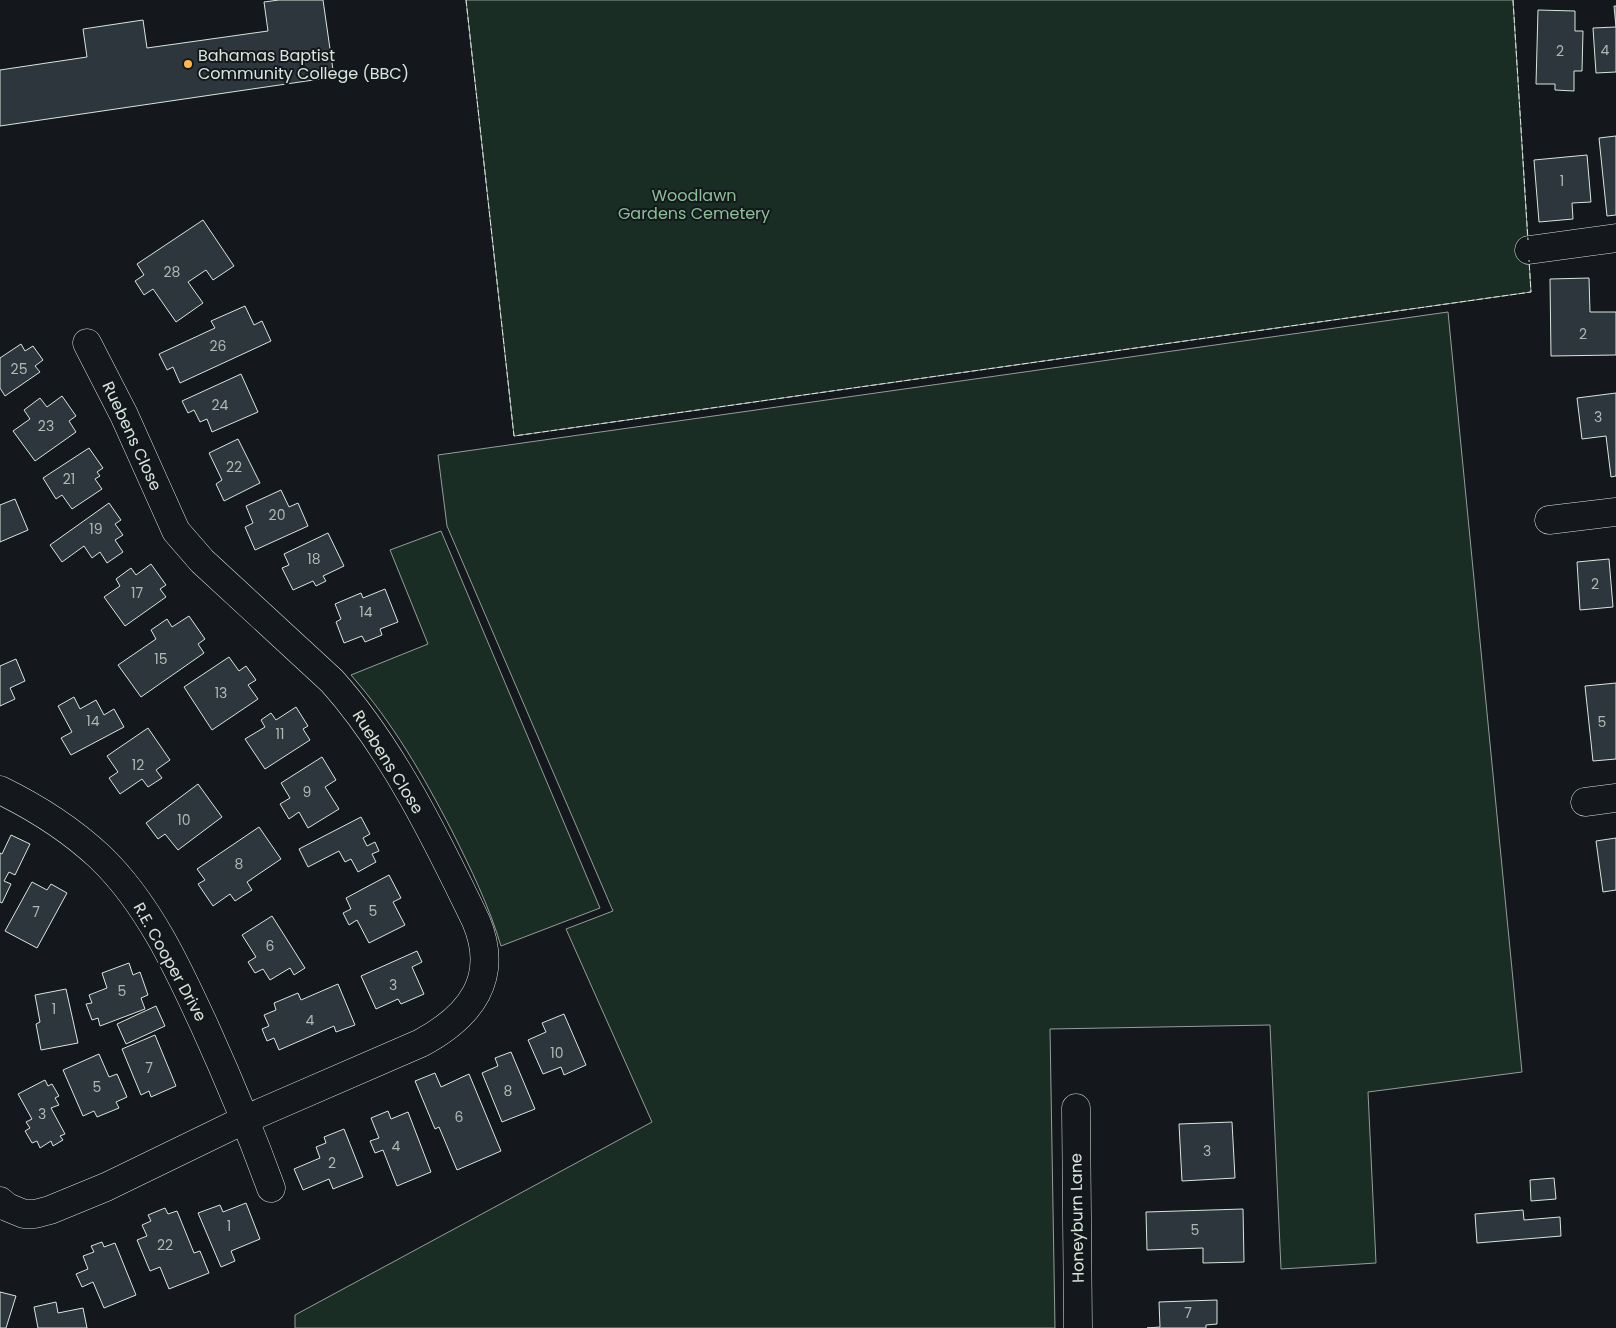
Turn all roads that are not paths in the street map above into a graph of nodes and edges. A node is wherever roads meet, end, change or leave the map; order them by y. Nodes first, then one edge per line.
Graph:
1 (1616, 238) edge
2 (1529, 250) dead end
3 (87, 344) dead end
4 (1616, 512) edge
5 (1549, 520) dead end
6 (0, 790) edge
7 (1616, 798) edge
8 (1586, 802) dead end
9 (1076, 1108) dead end
10 (246, 1119) junction
11 (271, 1188) dead end
12 (0, 1201) edge
13 (1078, 1328) edge

1 - 2 street
3 - 10 street, Ruebens Close
4 - 5 street
6 - 10 street, R.E. Cooper Drive
7 - 8 street
9 - 13 street, Honeyburn Lane
10 - 11 street, R.E. Cooper Drive
10 - 12 street, Ruebens Close

